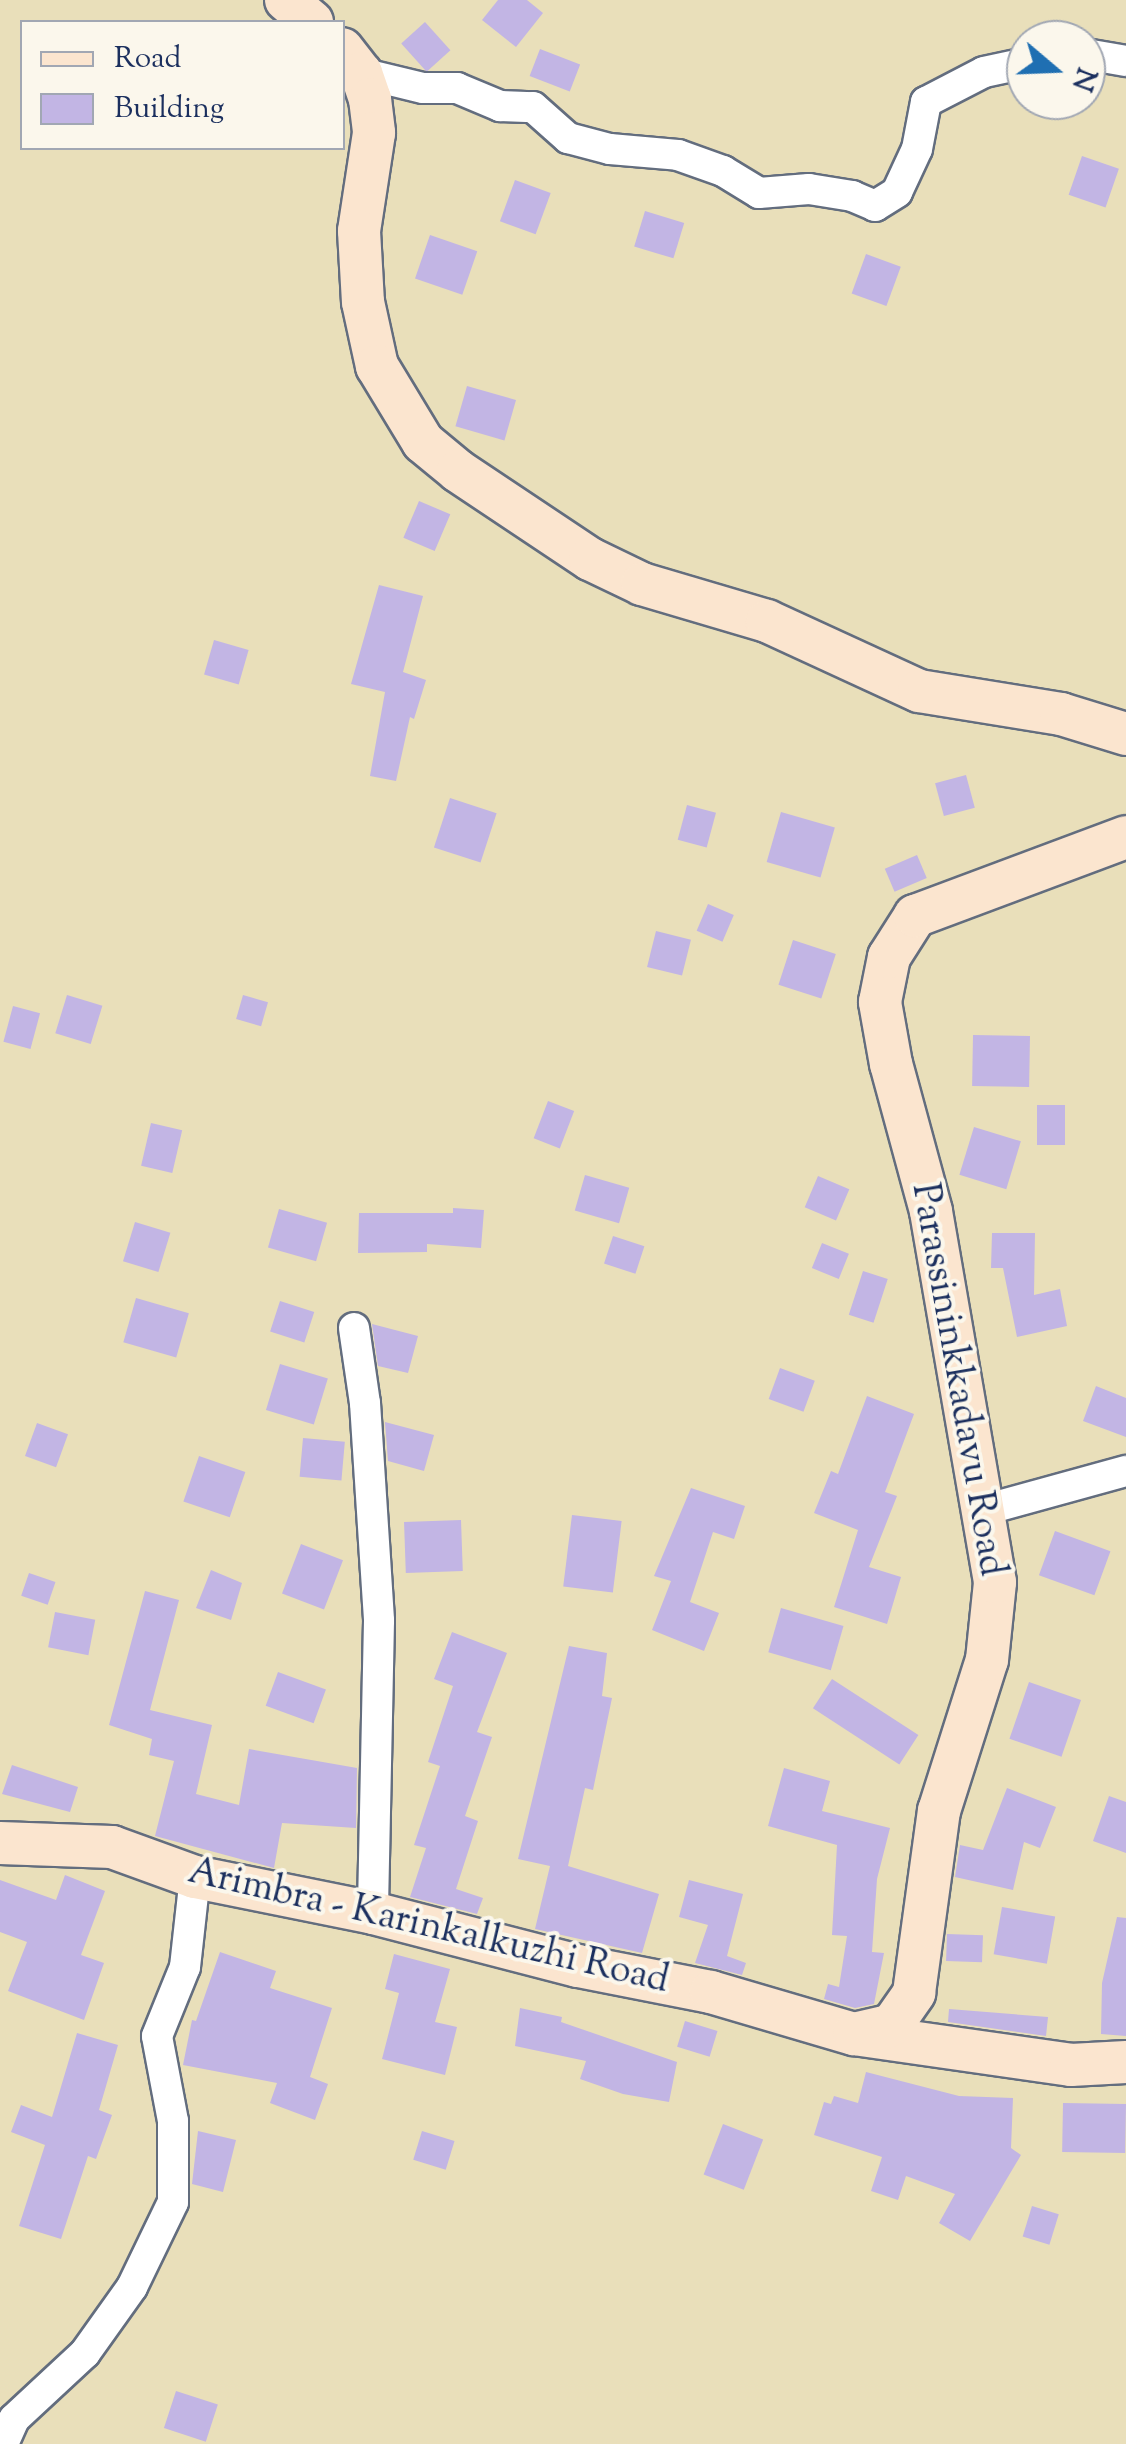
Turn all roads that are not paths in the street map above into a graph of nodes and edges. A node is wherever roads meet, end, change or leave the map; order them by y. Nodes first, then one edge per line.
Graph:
1 (286, 0) edge
2 (310, 20) edge
3 (352, 61) edge
4 (1006, 68) edge
5 (1126, 734) edge
6 (1126, 836) edge
7 (354, 1328) dead end
8 (1126, 1471) edge
9 (984, 1510) junction
10 (0, 1844) edge
11 (195, 1877) junction
12 (373, 1913) junction
13 (854, 2034) junction
14 (1126, 2062) edge
15 (3, 2444) edge

1 - 2 main road
3 - 4 street
3 - 5 main road
6 - 9 main road, Parassininkkadavu Road
7 - 12 street
8 - 9 street
9 - 13 main road, Parassininkkadavu Road
10 - 11 main road, Arimbra - Karinkalkuzhi Road
11 - 12 main road, Arimbra - Karinkalkuzhi Road
11 - 15 street
12 - 13 main road, Arimbra - Karinkalkuzhi Road
13 - 14 main road, Arimbra - Karinkalkuzhi Road

